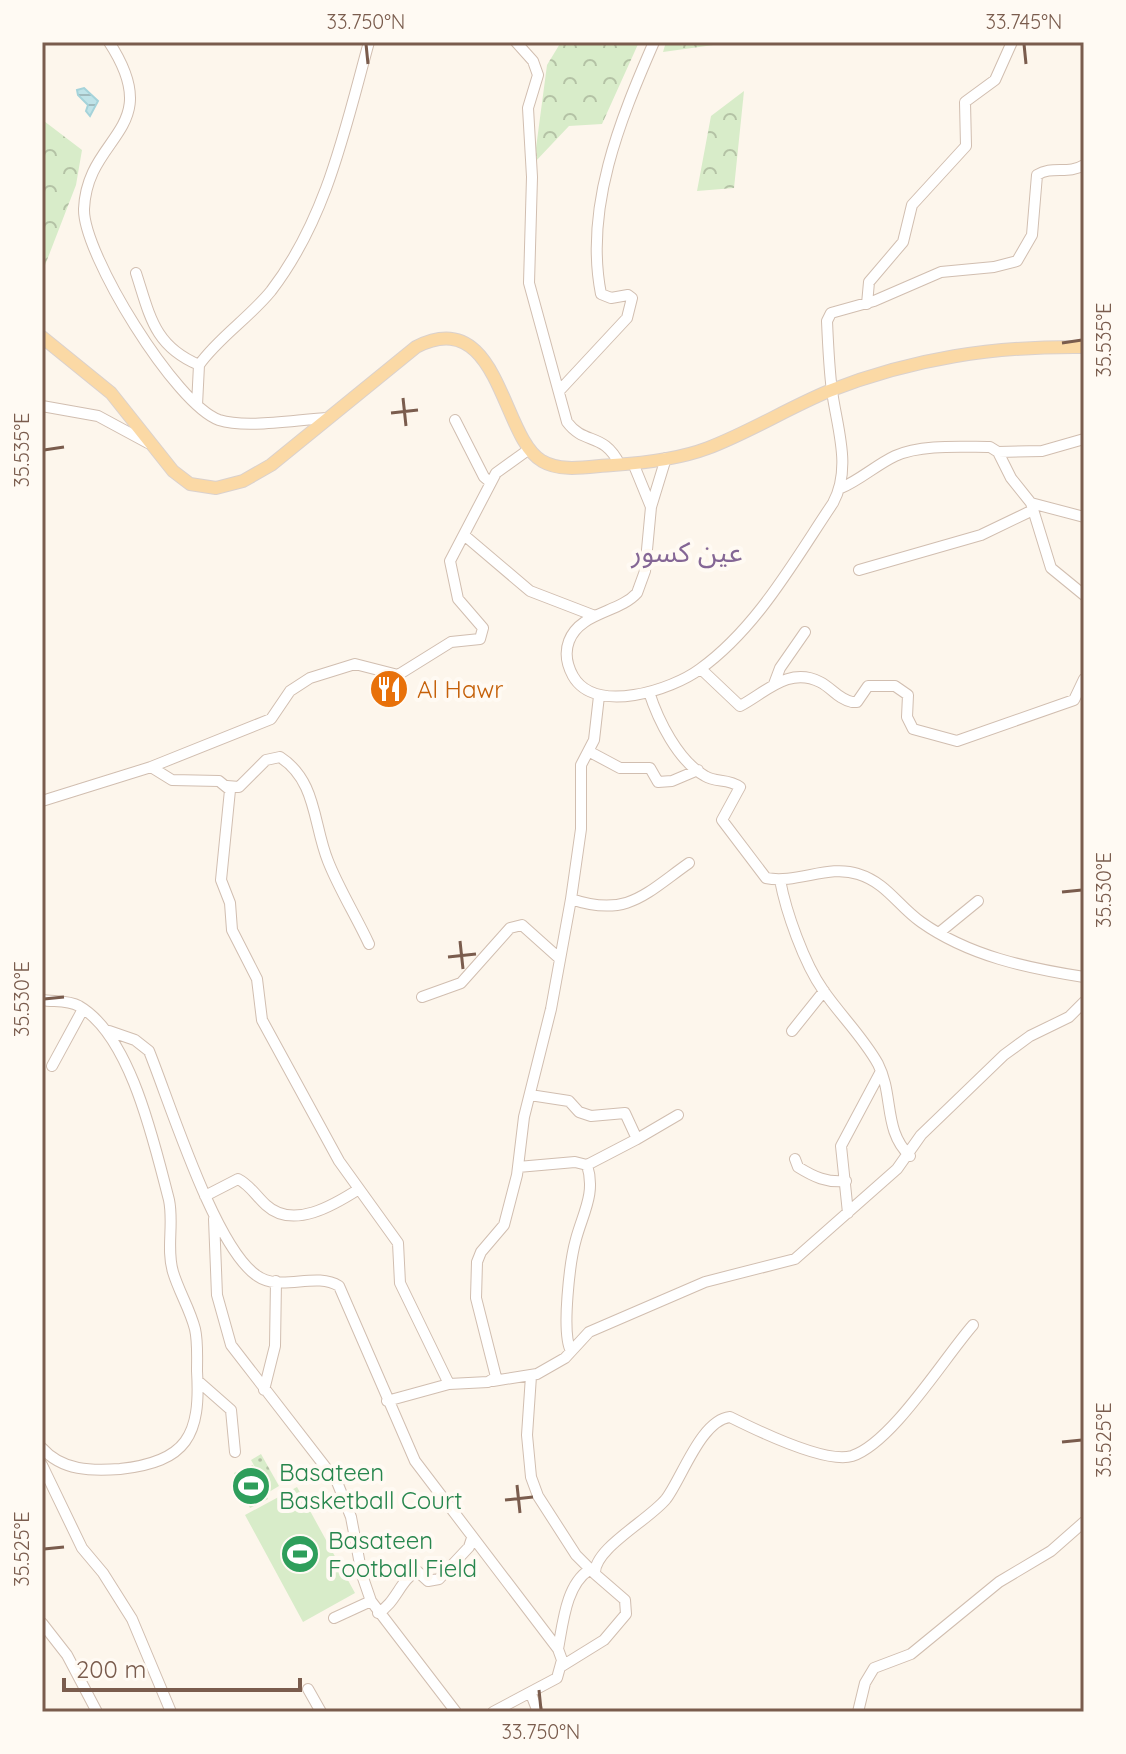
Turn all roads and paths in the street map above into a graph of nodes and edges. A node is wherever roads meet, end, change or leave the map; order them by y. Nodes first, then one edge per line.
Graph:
1 (109, 42) edge
2 (369, 42) edge
3 (516, 42) edge
4 (654, 42) edge
5 (1012, 42) edge
6 (1084, 165) edge
7 (136, 273) dead end
8 (867, 304) junction
9 (42, 337) edge
10 (1084, 347) edge
11 (199, 365) junction
12 (560, 390) junction
13 (832, 390) junction
14 (197, 405) junction
15 (42, 406) edge
16 (331, 418) junction
17 (455, 420) dead end
18 (1084, 439) edge
19 (153, 446) junction
20 (528, 450) junction
21 (998, 452) junction
22 (666, 458) junction
23 (626, 464) junction
24 (490, 482) junction
25 (841, 488) junction
26 (1032, 506) junction
27 (651, 507) junction
28 (1084, 517) edge
29 (464, 535) junction
30 (859, 570) dead end
31 (1084, 595) edge
32 (595, 616) junction
33 (805, 632) dead end
34 (701, 669) junction
35 (1084, 679) edge
36 (774, 684) junction
37 (649, 692) junction
38 (599, 696) junction
39 (590, 752) junction
40 (151, 767) junction
41 (698, 770) junction
42 (227, 786) junction
43 (42, 801) edge
44 (689, 863) dead end
45 (780, 880) junction
46 (571, 899) junction
47 (978, 901) dead end
48 (940, 932) junction
49 (369, 944) dead end
50 (560, 959) junction
51 (1084, 977) edge
52 (824, 991) junction
53 (422, 997) dead end
54 (42, 1000) edge
55 (1084, 1002) edge
56 (83, 1009) junction
57 (109, 1031) junction
58 (792, 1031) dead end
59 (52, 1066) dead end
60 (881, 1071) junction
61 (530, 1095) junction
62 (678, 1115) dead end
63 (637, 1139) junction
64 (910, 1156) junction
65 (795, 1159) dead end
66 (587, 1165) junction
67 (518, 1167) junction
68 (846, 1181) junction
69 (359, 1189) junction
70 (205, 1196) junction
71 (848, 1213) junction
72 (214, 1216) junction
73 (276, 1281) junction
74 (973, 1325) dead end
75 (571, 1351) junction
76 (531, 1376) junction
77 (198, 1381) junction
78 (493, 1381) junction
79 (449, 1384) junction
80 (264, 1390) junction
81 (387, 1401) junction
82 (42, 1448) edge
83 (235, 1452) dead end
84 (42, 1465) edge
85 (1084, 1522) edge
86 (472, 1538) junction
87 (592, 1572) junction
88 (371, 1601) junction
89 (378, 1613) junction
90 (334, 1618) dead end
91 (42, 1623) edge
92 (558, 1649) junction
93 (562, 1666) junction
94 (308, 1689) dead end
95 (531, 1694) junction
96 (97, 1712) edge
97 (171, 1712) edge
98 (321, 1712) edge
99 (456, 1712) edge
100 (493, 1712) edge
101 (538, 1712) edge
102 (858, 1712) edge

1 - 14 street
2 - 11 street
3 - 12 street
4 - 12 street
5 - 8 street
6 - 8 street
7 - 11 street
8 - 13 street
9 - 19 main road
10 - 13 main road
11 - 14 street
12 - 23 street
13 - 22 main road
13 - 25 street
14 - 16 street
15 - 19 street
16 - 19 main road
16 - 20 main road
17 - 24 street
18 - 21 street
20 - 23 main road
20 - 24 street
21 - 25 street
21 - 26 street
22 - 23 main road
22 - 27 street
23 - 27 street
24 - 29 street
25 - 34 street
26 - 28 street
26 - 30 street
26 - 31 street
27 - 32 street
29 - 32 street
29 - 40 street
32 - 38 street
33 - 36 street
34 - 36 street
34 - 37 street
35 - 36 street
37 - 38 street
37 - 41 street
38 - 39 street
39 - 41 street
39 - 46 street
40 - 42 street
40 - 43 street
41 - 45 street
42 - 49 street
42 - 69 street
44 - 46 street
45 - 48 street
45 - 52 street
46 - 50 street
47 - 48 street
48 - 51 street
50 - 53 street
50 - 61 street
52 - 58 street
52 - 60 street
54 - 56 street
55 - 64 street
56 - 57 street
56 - 59 street
57 - 70 street
57 - 77 street
60 - 64 street
60 - 68 street
61 - 63 street
61 - 67 street
62 - 63 street
63 - 66 street
64 - 71 street
65 - 68 street
66 - 67 street
66 - 75 street
67 - 78 street
68 - 71 street
69 - 70 street
69 - 79 street
70 - 72 street
71 - 75 street
72 - 73 street
72 - 80 street
73 - 80 street
73 - 81 street
74 - 87 street
75 - 76 street
76 - 78 street
76 - 87 street
77 - 82 street
77 - 83 street
78 - 79 street
79 - 81 street
80 - 88 street
81 - 86 street
84 - 97 street
85 - 102 street
86 - 89 street
86 - 92 street
87 - 92 street
87 - 93 street
88 - 89 street
88 - 90 street
89 - 99 street
91 - 96 street
92 - 93 street
93 - 95 street
94 - 98 street
95 - 100 street
95 - 101 street

